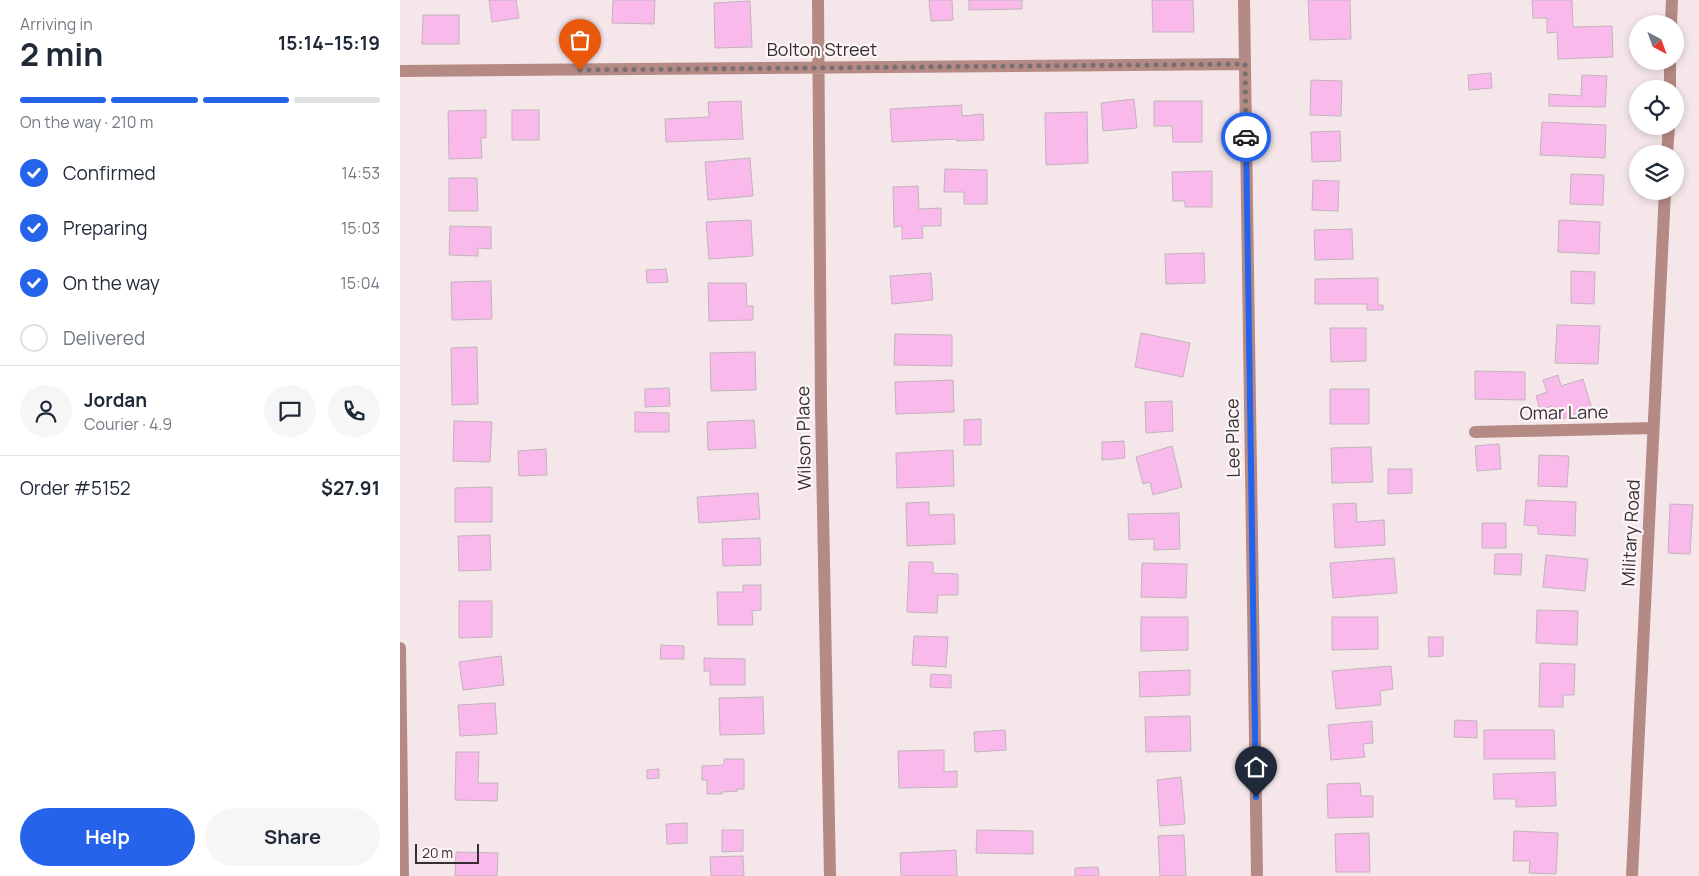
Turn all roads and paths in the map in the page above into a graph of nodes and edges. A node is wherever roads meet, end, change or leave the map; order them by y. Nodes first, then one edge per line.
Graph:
1 (818, 0) edge
2 (1244, 0) edge
3 (1672, 0) edge
4 (1671, 15) edge
5 (1245, 64) junction
6 (819, 67) junction
7 (400, 71) edge
8 (1665, 200) edge
9 (1653, 428) junction
10 (1476, 432) dead end
11 (400, 648) edge
12 (403, 876) edge
13 (830, 876) edge
14 (1257, 876) edge
15 (1632, 876) edge

1 - 6 street, Wilson Place
2 - 5 street, Lee Place
3 - 4 street
5 - 6 street, Bolton Street
5 - 14 street, Lee Place
6 - 7 street, Bolton Street
6 - 13 street, Wilson Place
8 - 9 street, Military Road
9 - 10 street, Omar Lane
9 - 15 street, Military Road
11 - 12 street

